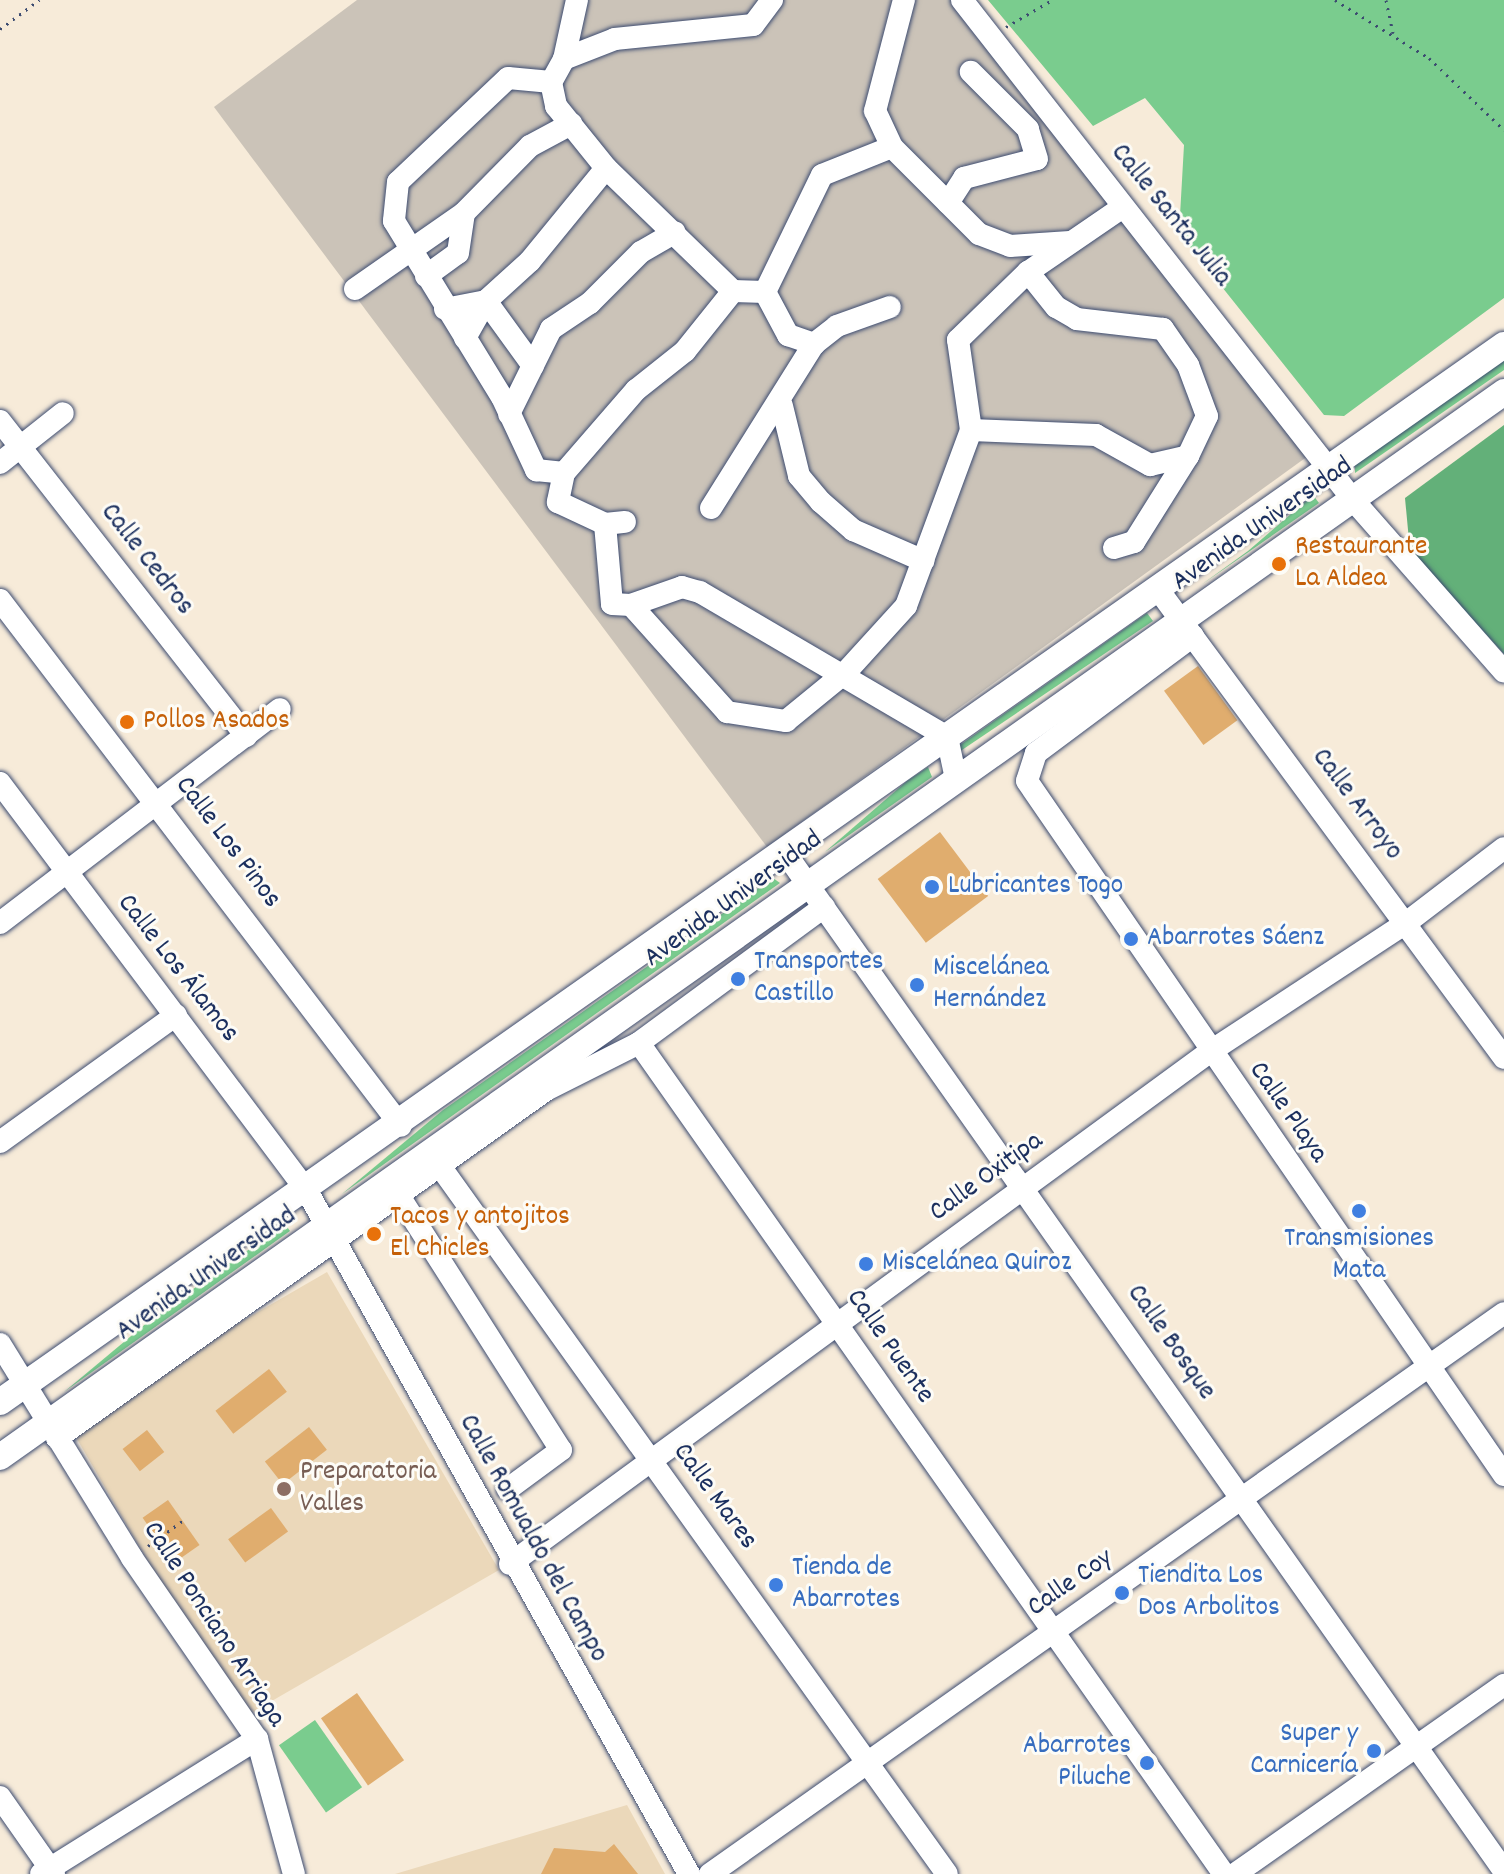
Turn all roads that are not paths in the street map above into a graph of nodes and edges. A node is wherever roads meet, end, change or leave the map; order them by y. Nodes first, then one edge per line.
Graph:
1 (577, 0) edge
2 (772, 0) edge
3 (904, 0) edge
4 (962, 0) edge
5 (564, 59) junction
6 (971, 72) dead end
7 (551, 82) junction
8 (556, 106) junction
9 (571, 124) junction
10 (530, 146) junction
11 (892, 147) junction
12 (606, 168) junction
13 (948, 203) junction
14 (1123, 207) junction
15 (464, 213) junction
16 (675, 232) junction
17 (1070, 242) junction
18 (408, 254) junction
19 (1028, 272) junction
20 (426, 276) junction
21 (355, 289) dead end
22 (733, 291) junction
23 (765, 292) junction
24 (486, 301) junction
25 (890, 307) dead end
26 (445, 309) junction
27 (465, 338) junction
28 (814, 344) junction
29 (1504, 345) edge
30 (533, 366) junction
31 (1504, 392) edge
32 (782, 406) junction
33 (63, 413) dead end
34 (509, 414) junction
35 (0, 421) edge
36 (971, 430) junction
37 (19, 447) junction
38 (1188, 456) junction
39 (0, 463) edge
40 (1332, 468) junction
41 (564, 473) junction
42 (1354, 501) junction
43 (711, 508) dead end
44 (1114, 548) dead end
45 (924, 561) junction
46 (1157, 588) junction
47 (0, 600) edge
48 (631, 605) junction
49 (1187, 629) junction
50 (846, 672) junction
51 (1504, 672) edge
52 (280, 709) dead end
53 (246, 736) junction
54 (947, 737) junction
55 (956, 779) junction
56 (0, 783) edge
57 (160, 803) junction
58 (1504, 848) edge
59 (784, 851) junction
60 (67, 876) junction
61 (817, 896) junction
62 (0, 923) edge
63 (1406, 923) junction
64 (176, 1015) junction
65 (639, 1043) junction
66 (1208, 1053) junction
67 (1504, 1058) edge
68 (401, 1126) junction
69 (0, 1142) edge
70 (436, 1160) junction
71 (1025, 1188) junction
72 (307, 1191) junction
73 (395, 1191) junction
74 (329, 1237) junction
75 (1504, 1313) edge
76 (837, 1325) junction
77 (0, 1344) edge
78 (1430, 1369) junction
79 (28, 1382) junction
80 (0, 1402) edge
81 (53, 1431) junction
82 (0, 1457) edge
83 (651, 1461) junction
84 (1504, 1475) edge
85 (508, 1489) dead end
86 (1244, 1501) junction
87 (510, 1564) junction
88 (1054, 1632) junction
89 (1504, 1685) edge
90 (257, 1739) junction
91 (1417, 1748) junction
92 (867, 1758) junction
93 (0, 1797) edge
94 (1504, 1871) edge
95 (48, 1872) edge
96 (294, 1874) edge
97 (689, 1874) edge
98 (710, 1874) edge
99 (947, 1874) edge
100 (1224, 1874) edge
101 (1235, 1874) edge

1 - 5 street
2 - 5 street
3 - 11 street
4 - 14 street, Calle Santa Julia
5 - 7 street
6 - 13 street
7 - 8 street
7 - 18 street
8 - 9 street
8 - 10 street
9 - 10 street
9 - 12 street
10 - 15 street
11 - 13 street
11 - 23 street
12 - 16 street
12 - 24 street
13 - 17 street
14 - 17 street
14 - 40 street, Calle Santa Julia
15 - 18 street
15 - 20 street
16 - 22 street
16 - 30 street
17 - 19 street
18 - 20 street
18 - 21 street
19 - 36 street
19 - 38 street
20 - 26 street
22 - 23 street
22 - 41 street
23 - 28 street
24 - 26 street
24 - 27 street
24 - 30 street
25 - 28 street
26 - 27 street
27 - 34 street
28 - 32 street
29 - 40 main road, Avenida Universidad
30 - 34 street
31 - 42 main road, Avenida Universidad
32 - 43 street
32 - 45 street
33 - 37 street
34 - 41 street
35 - 37 street, Calle Cedros
36 - 38 street
36 - 45 street
37 - 39 street
37 - 53 street, Calle Cedros
38 - 44 street
40 - 42 street, Calle Santa Julia
40 - 46 main road, Avenida Universidad
41 - 48 street
42 - 49 main road, Avenida Universidad
42 - 51 street, Calle Santa Julia
45 - 50 street
46 - 49 street, Calle Arroyo
46 - 54 main road, Avenida Universidad
47 - 57 street, Calle Los Pinos
48 - 50 street
48 - 50 street
49 - 55 main road, Avenida Universidad
49 - 63 street, Calle Arroyo
49 - 66 street, Calle Playa
50 - 54 street
52 - 53 street
53 - 57 street
54 - 55 street
54 - 59 main road, Avenida Universidad
55 - 61 main road, Avenida Universidad
56 - 60 street, Calle Los Álamos
57 - 60 street
57 - 68 street, Calle Los Pinos
58 - 63 street, Calle Oxitipa
59 - 61 street, Calle Bosque
59 - 68 main road, Avenida Universidad
60 - 62 street
60 - 64 street, Calle Los Álamos
61 - 65 street
61 - 70 main road, Avenida Universidad
61 - 71 street, Calle Bosque
63 - 66 street, Calle Oxitipa
63 - 67 street, Calle Arroyo
64 - 69 street
64 - 72 street, Calle Los Álamos
65 - 70 street
65 - 76 street, Calle Puente
66 - 71 street, Calle Oxitipa
66 - 78 street, Calle Playa
68 - 72 main road, Avenida Universidad
70 - 73 main road, Avenida Universidad
70 - 83 street, Calle Mares
71 - 76 street, Calle Oxitipa
71 - 86 street, Calle Bosque
72 - 74 street, Calle Los Álamos
72 - 79 main road, Avenida Universidad
73 - 74 main road, Avenida Universidad
73 - 85 street
74 - 81 main road, Avenida Universidad
74 - 87 street, Calle Romualdo del Campo
75 - 78 street, Calle Coy
76 - 83 street, Calle Oxitipa
76 - 88 street, Calle Puente
77 - 79 street, Calle Ponciano Arriaga
78 - 84 street, Calle Playa
78 - 86 street, Calle Coy
79 - 80 main road, Avenida Universidad
79 - 81 street, Calle Ponciano Arriaga
81 - 82 main road, Avenida Universidad
81 - 90 street, Calle Ponciano Arriaga
83 - 87 street, Calle Oxitipa
83 - 92 street, Calle Mares
86 - 88 street, Calle Coy
86 - 91 street, Calle Bosque
87 - 97 street, Calle Romualdo del Campo
88 - 92 street, Calle Coy
88 - 100 street, Calle Puente
89 - 91 street
90 - 95 street
90 - 96 street, Calle Ponciano Arriaga
91 - 94 street, Calle Bosque
91 - 101 street
92 - 98 street, Calle Coy
92 - 99 street, Calle Mares
93 - 95 street

